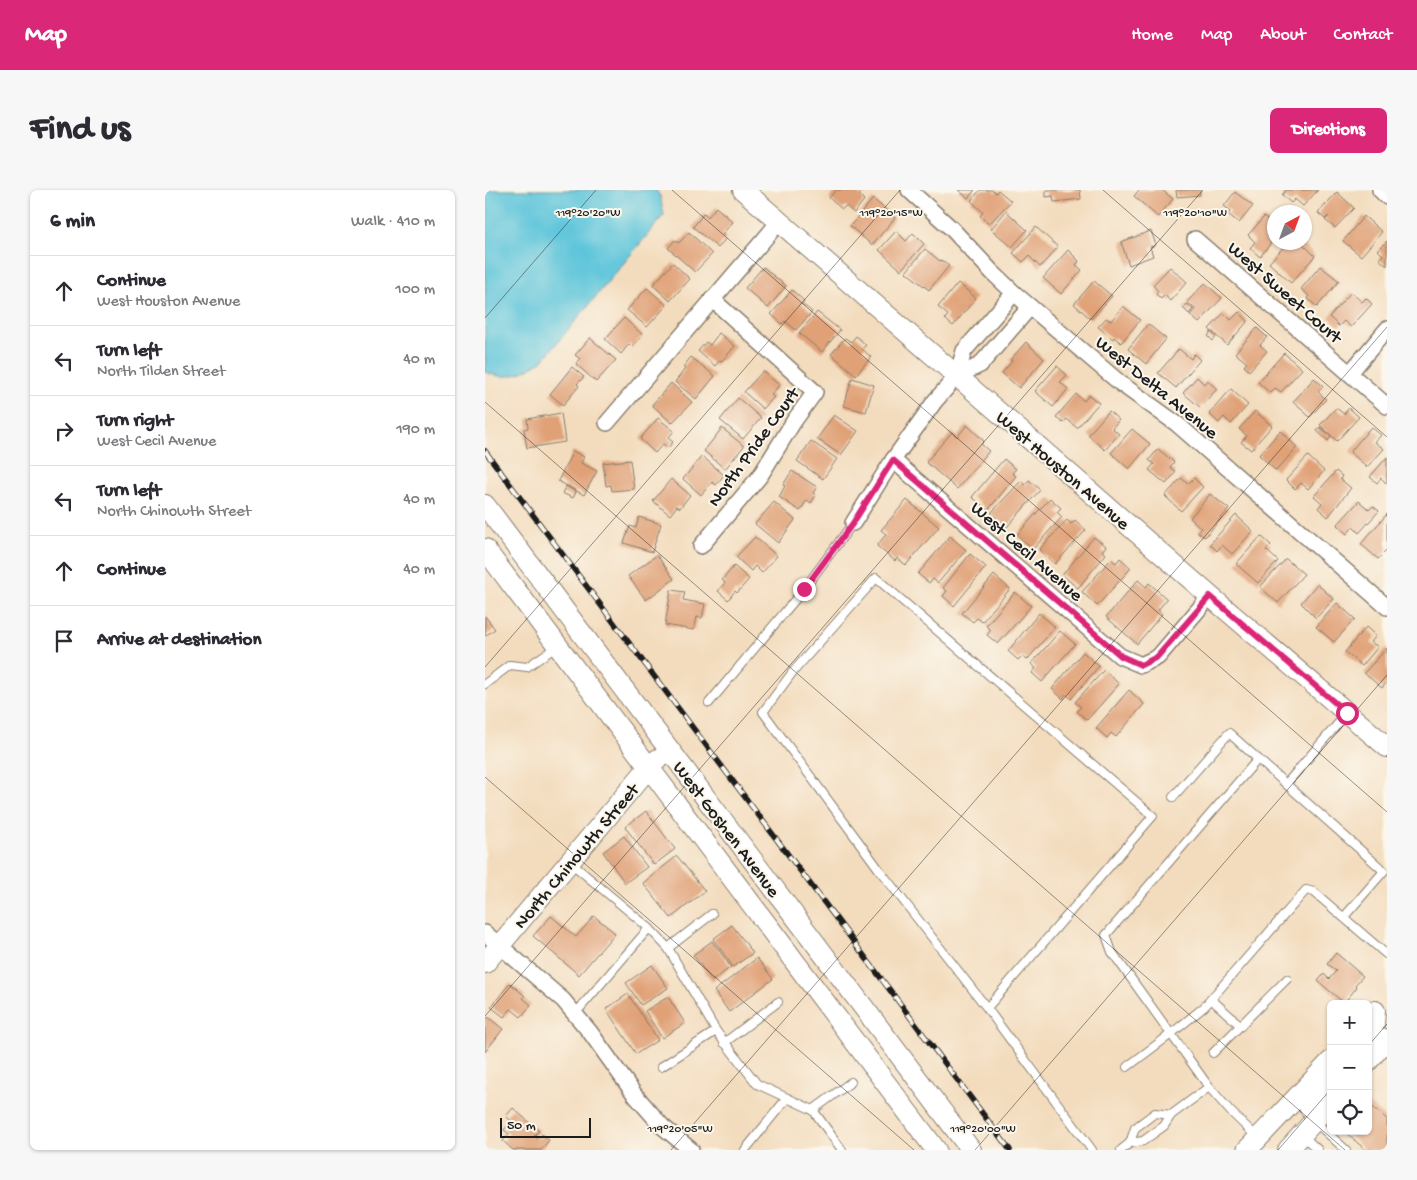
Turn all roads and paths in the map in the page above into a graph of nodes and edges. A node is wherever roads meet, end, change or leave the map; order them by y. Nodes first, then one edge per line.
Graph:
1 (743, 190) edge
2 (909, 190) edge
3 (1379, 190) edge
4 (1387, 196) edge
5 (779, 222) junction
6 (1195, 239) dead end
7 (1014, 293) junction
8 (711, 299) junction
9 (1031, 307) junction
10 (1387, 329) edge
11 (1350, 373) junction
12 (957, 376) junction
13 (1387, 406) edge
14 (607, 423) dead end
15 (893, 460) junction
16 (485, 505) edge
17 (853, 523) joint
18 (701, 546) dead end
19 (488, 557) edge
20 (1210, 596) junction
21 (1387, 607) edge
22 (557, 645) junction
23 (485, 684) edge
24 (709, 703) dead end
25 (1347, 713) junction
26 (1387, 747) edge
27 (669, 750) junction
28 (1258, 759) junction
29 (649, 767) junction
30 (1286, 784) junction
31 (1173, 797) dead end
32 (569, 862) junction
33 (712, 914) dead end
34 (1344, 916) junction
35 (649, 928) junction
36 (492, 939) edge
37 (668, 948) junction
38 (1387, 954) edge
39 (485, 963) edge
40 (1287, 979) dead end
41 (1211, 999) junction
42 (778, 1002) dead end
43 (987, 1008) junction
44 (1377, 1009) edge
45 (575, 1014) junction
46 (1241, 1026) junction
47 (1372, 1029) edge
48 (716, 1031) junction
49 (1171, 1034) junction
50 (1387, 1039) edge
51 (724, 1042) junction
52 (1213, 1053) dead end
53 (1372, 1056) edge
54 (1327, 1065) edge
55 (661, 1067) dead end
56 (1127, 1067) dead end
57 (851, 1082) dead end
58 (1209, 1087) junction
59 (1327, 1089) edge
60 (787, 1098) junction
61 (1327, 1106) edge
62 (813, 1110) junction
63 (1171, 1115) junction
64 (1307, 1128) junction
65 (1130, 1143) junction
66 (1253, 1144) edge
67 (931, 1148) edge
68 (691, 1150) edge
69 (745, 1150) edge
70 (842, 1150) edge
71 (971, 1150) edge
72 (1092, 1150) edge
73 (1121, 1150) edge
74 (1288, 1150) edge
75 (1318, 1150) edge
76 (1346, 1150) edge

1 - 5 main road, West Houston Avenue
2 - 7 street, West Delta Avenue
3 - 4 street
5 - 8 street
5 - 12 main road, West Houston Avenue
6 - 11 street, West Sweet Court
7 - 9 street, West Delta Avenue
7 - 12 street
8 - 14 street
8 - 18 street, North Pride Court
9 - 12 street
9 - 21 street, West Delta Avenue
10 - 11 street
11 - 13 street, West Sweet Court
12 - 15 street
12 - 20 main road, West Houston Avenue
15 - 17 street
15 - 20 street, West Cecil Avenue
16 - 27 main road, West Goshen Avenue
17 - 24 lane
19 - 22 main road, West Goshen Avenue
20 - 25 main road, West Houston Avenue
22 - 23 lane
22 - 29 main road, West Goshen Avenue
25 - 26 main road, West Houston Avenue
25 - 30 lane
27 - 29 main road, North Chinowth Street
27 - 71 main road, West Goshen Avenue
28 - 30 lane
28 - 31 lane
28 - 49 lane
29 - 32 main road, North Chinowth Street
29 - 67 main road, West Goshen Avenue
30 - 34 lane
32 - 35 lane
32 - 36 main road, North Chinowth Street
33 - 37 lane
34 - 38 lane
34 - 41 lane
35 - 37 lane
35 - 45 lane
36 - 39 main road, North Chinowth Street
36 - 45 street
37 - 48 lane
40 - 46 lane
41 - 46 lane
41 - 49 lane
42 - 51 lane
43 - 43 lane
43 - 72 lane
44 - 47 main road
45 - 68 street
46 - 52 lane
48 - 51 lane
48 - 55 lane
49 - 56 lane
49 - 58 lane
50 - 53 main road
51 - 60 lane
54 - 66 main road
57 - 62 lane
58 - 63 lane
58 - 66 lane
59 - 64 main road
60 - 62 lane
60 - 69 lane
61 - 64 main road
62 - 70 lane
63 - 65 lane
63 - 65 lane
64 - 74 main road
64 - 75 lane
64 - 76 lane
65 - 73 lane

